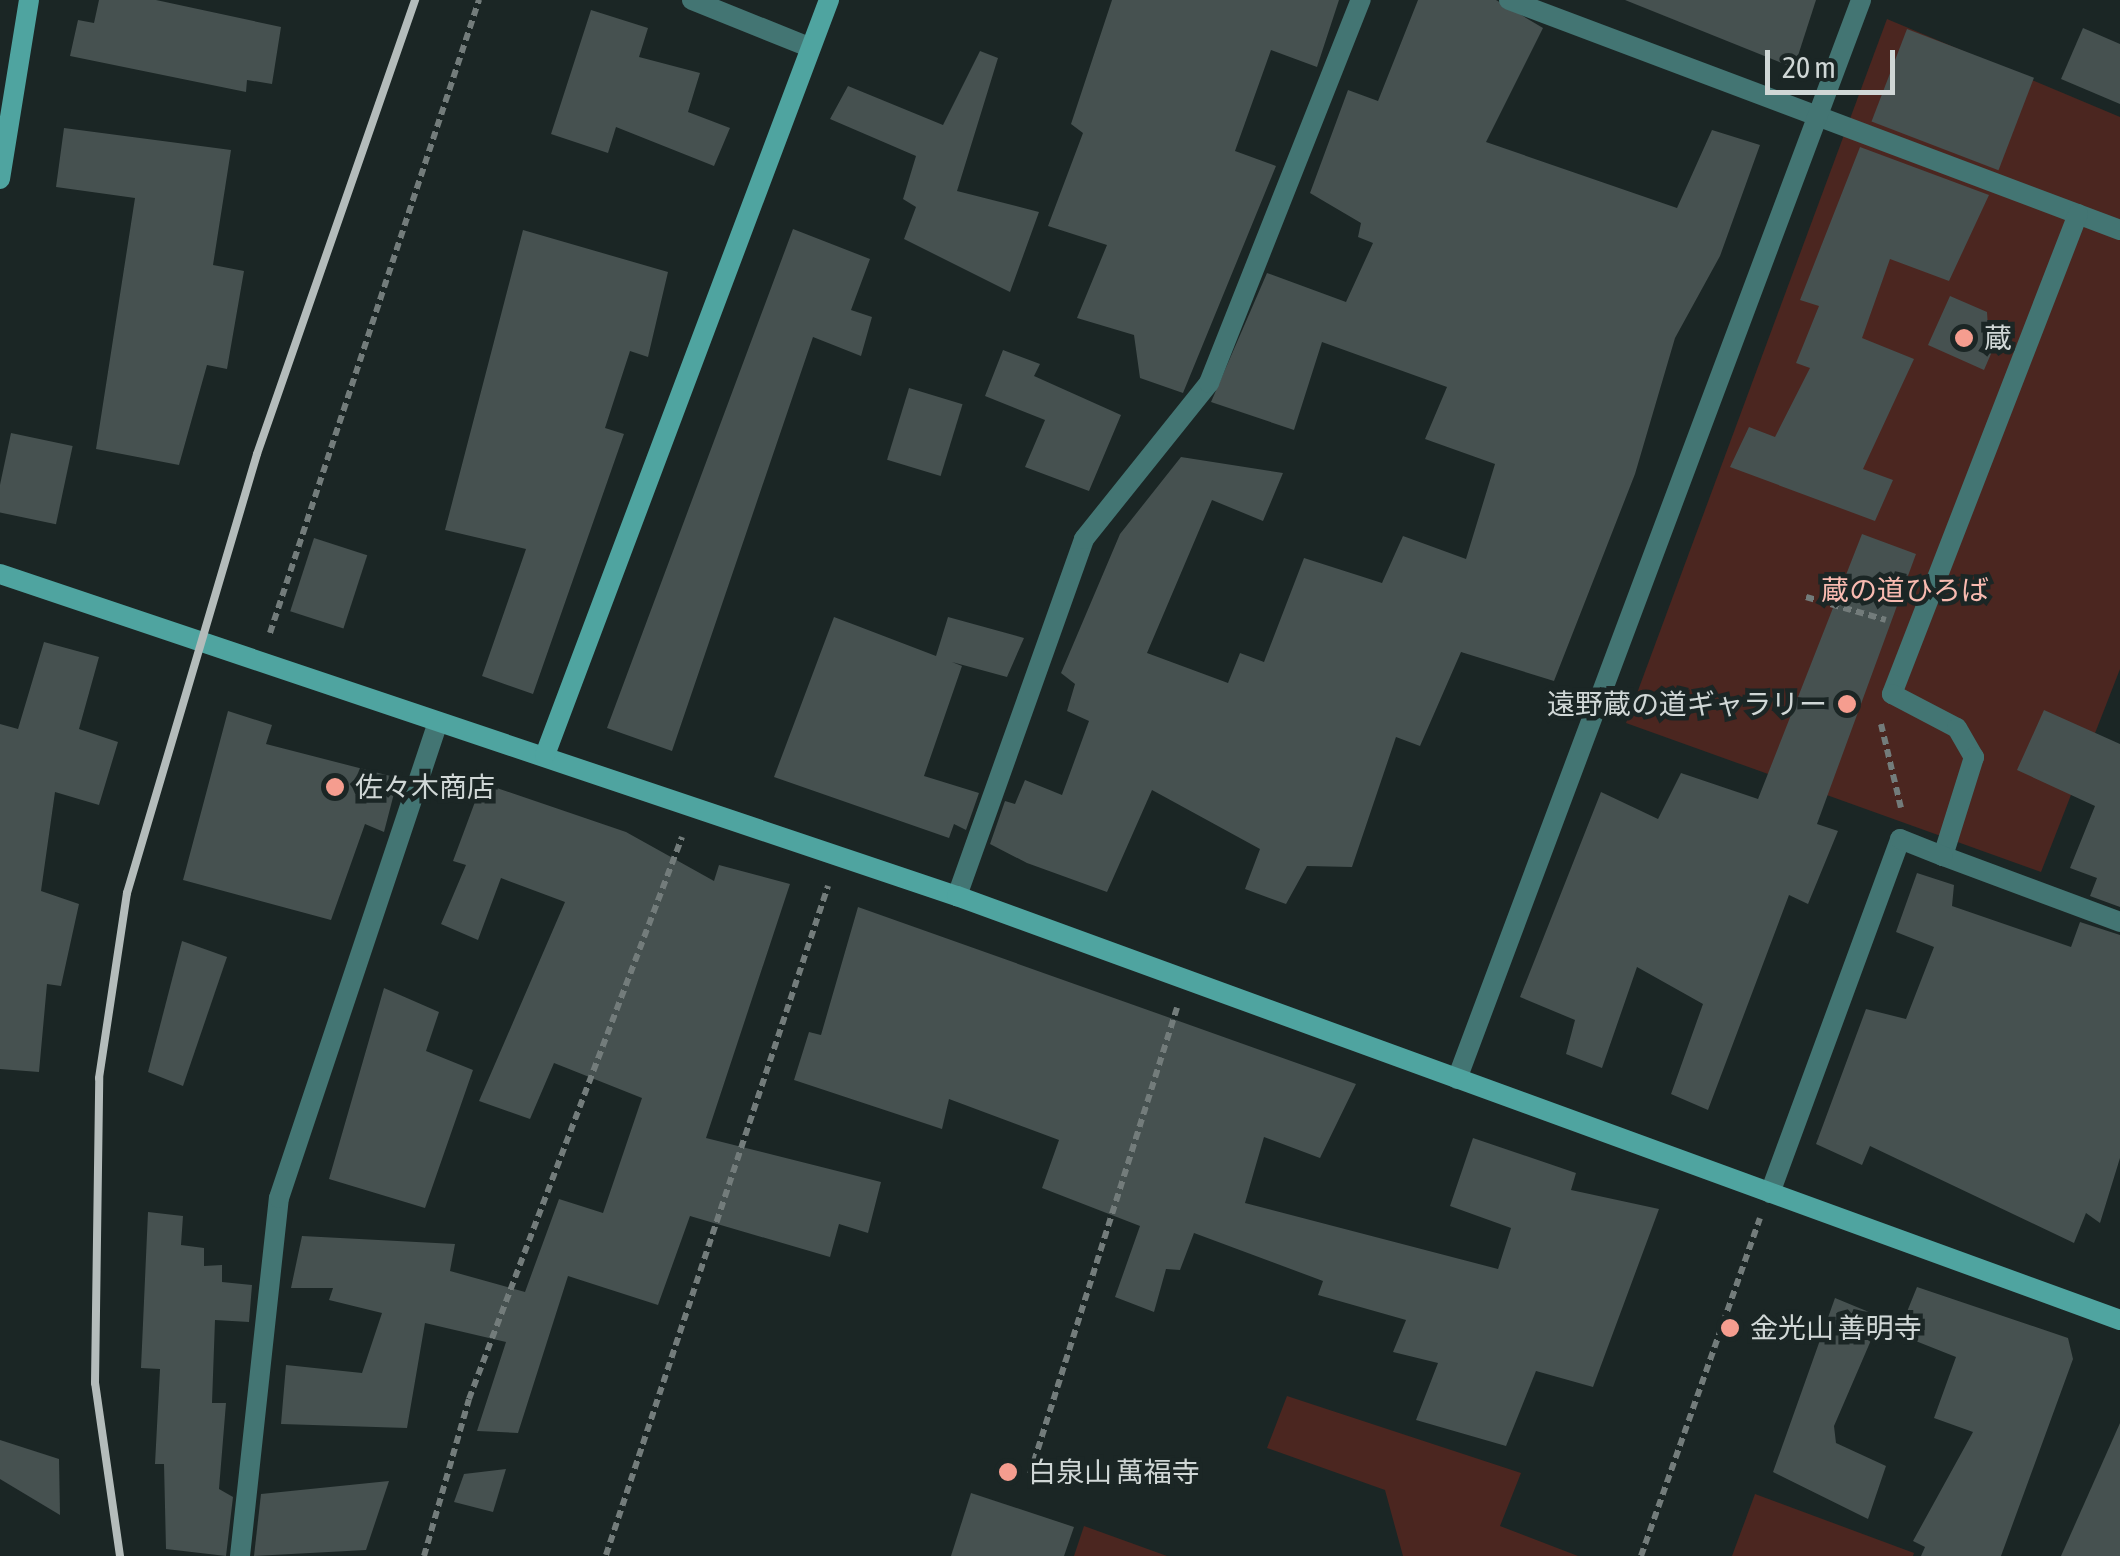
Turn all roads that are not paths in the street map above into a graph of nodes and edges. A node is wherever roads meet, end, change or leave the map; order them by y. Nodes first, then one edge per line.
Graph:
1 (28, 0) edge
2 (692, 0) edge
3 (829, 0) edge
4 (1361, 0) edge
5 (1510, 0) edge
6 (1861, 0) edge
7 (809, 46) junction
8 (1819, 112) junction
9 (0, 178) edge
10 (2078, 214) junction
11 (2120, 230) edge
12 (0, 574) edge
13 (438, 722) junction
14 (545, 755) junction
15 (1943, 856) junction
16 (957, 896) junction
17 (2120, 922) edge
18 (1456, 1079) junction
19 (1770, 1193) junction
20 (2120, 1320) edge
21 (240, 1556) edge

1 - 9 street
2 - 7 street
3 - 7 street
4 - 16 street
5 - 8 street
6 - 8 street
7 - 14 street
8 - 10 street
8 - 18 street
10 - 11 street
10 - 15 street
12 - 13 street
13 - 14 street
13 - 21 street
14 - 16 street
15 - 17 street
15 - 19 street
16 - 18 street
18 - 19 street
19 - 20 street

